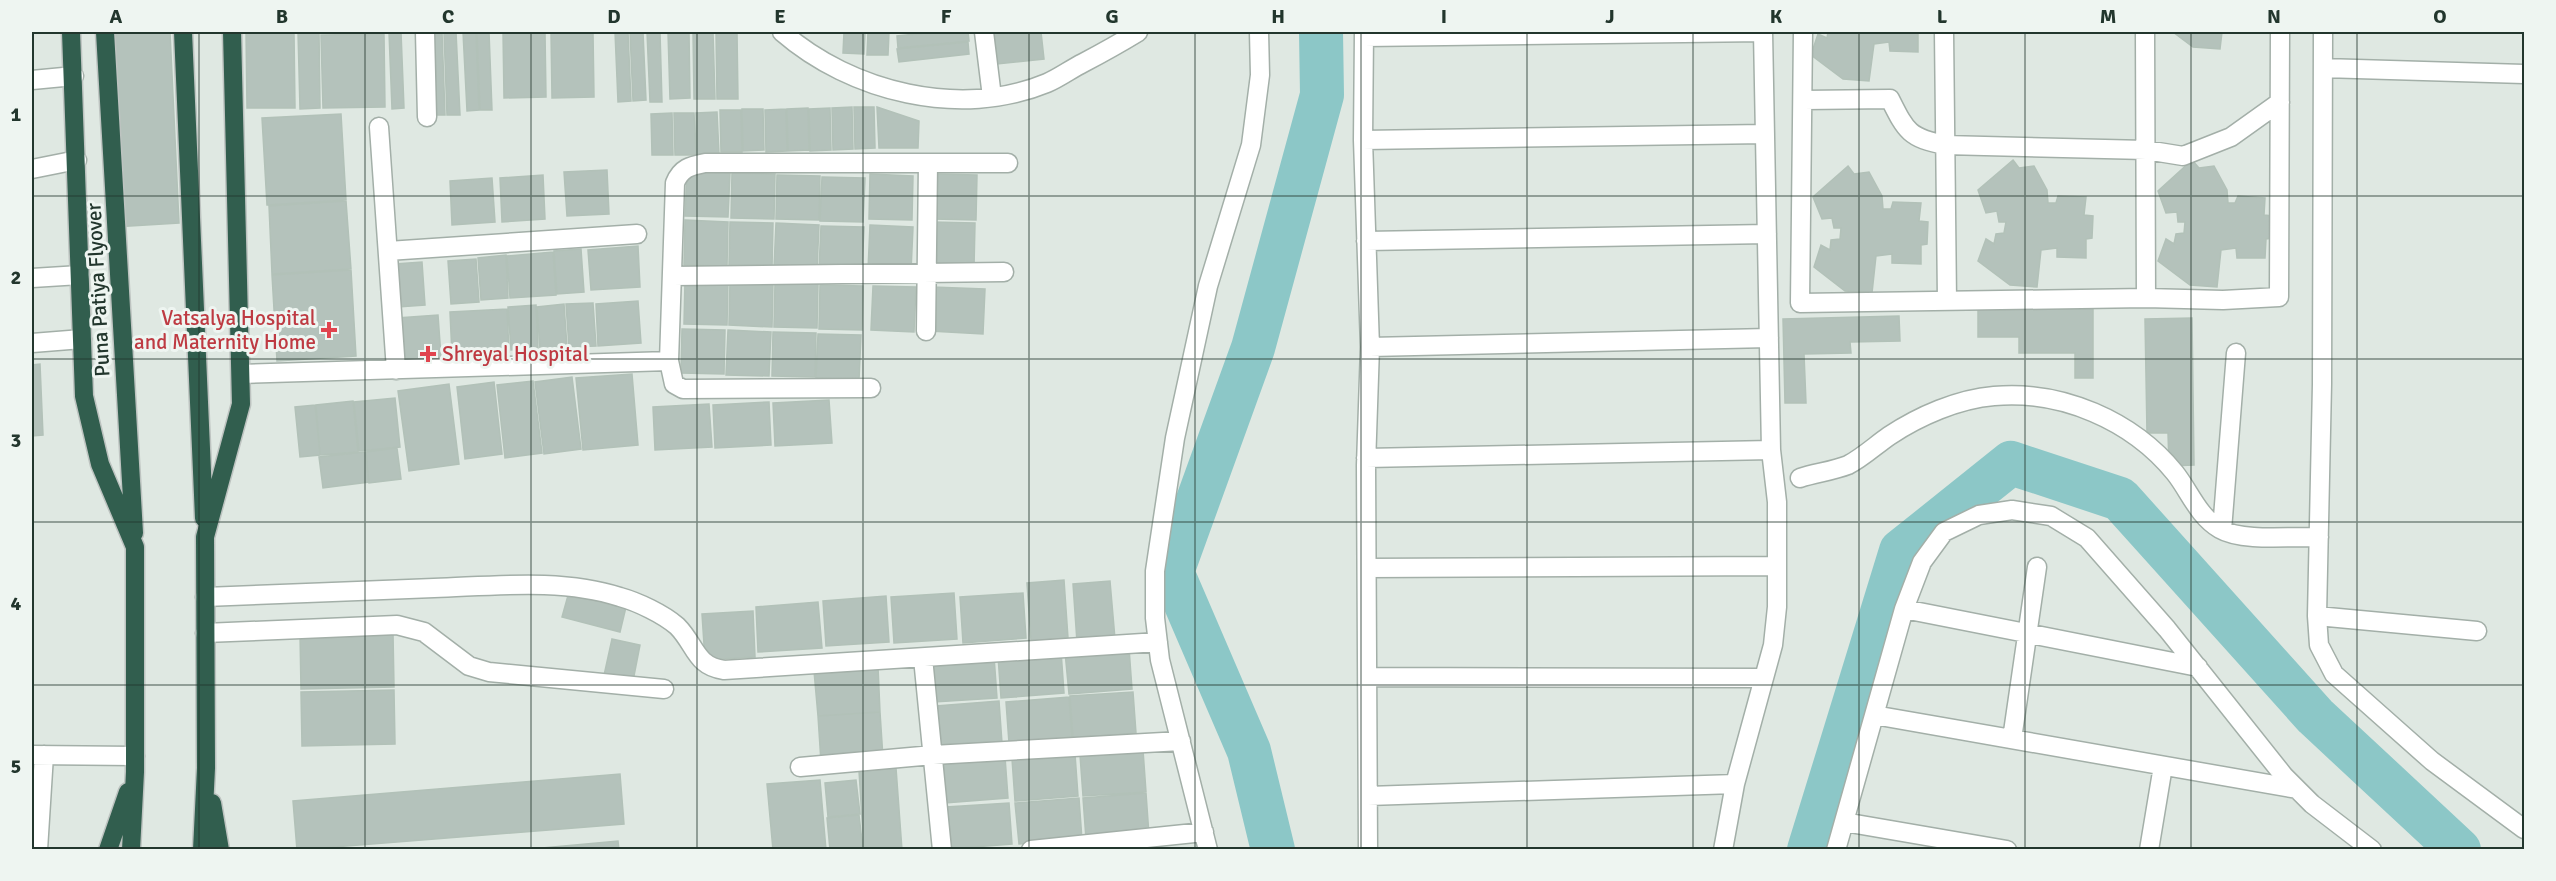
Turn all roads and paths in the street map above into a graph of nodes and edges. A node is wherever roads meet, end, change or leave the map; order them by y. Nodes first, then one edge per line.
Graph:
1 (71, 32) edge
2 (105, 32) edge
3 (183, 32) edge
4 (232, 32) edge
5 (424, 32) edge
6 (782, 32) edge
7 (984, 32) edge
8 (1138, 32) edge
9 (1259, 32) edge
10 (1763, 32) edge
11 (1803, 32) edge
12 (1944, 32) edge
13 (2145, 32) edge
14 (2280, 32) edge
15 (2323, 32) edge
16 (1364, 34) edge
17 (1119, 38) edge
18 (2323, 68) junction
19 (2524, 74) edge
20 (74, 76) junction
21 (32, 80) edge
22 (992, 97) junction
23 (1804, 100) junction
24 (2280, 102) junction
25 (427, 117) dead end
26 (379, 127) dead end
27 (1765, 134) junction
28 (1363, 141) junction
29 (1945, 145) junction
30 (2146, 150) junction
31 (76, 160) junction
32 (928, 163) junction
33 (1008, 163) dead end
34 (32, 169) edge
35 (637, 234) dead end
36 (1767, 234) junction
37 (1366, 241) junction
38 (388, 251) junction
39 (1004, 273) dead end
40 (926, 274) junction
41 (80, 275) junction
42 (673, 276) junction
43 (32, 278) edge
44 (2146, 298) junction
45 (1947, 301) junction
46 (926, 331) dead end
47 (82, 339) junction
48 (1769, 339) junction
49 (32, 343) edge
50 (1370, 347) junction
51 (2236, 353) dead end
52 (669, 361) junction
53 (396, 369) junction
54 (241, 374) junction
55 (871, 388) dead end
56 (1771, 450) junction
57 (1366, 458) junction
58 (1800, 478) dead end
59 (2222, 530) junction
60 (205, 537) junction
61 (2319, 537) junction
62 (135, 547) junction
63 (1776, 566) junction
64 (2037, 567) dead end
65 (1367, 568) junction
66 (205, 597) junction
67 (1904, 609) junction
68 (2317, 616) junction
69 (2477, 631) dead end
70 (205, 633) junction
71 (2027, 634) junction
72 (1158, 642) junction
73 (923, 658) junction
74 (2198, 667) junction
75 (1368, 676) junction
76 (1764, 678) junction
77 (664, 689) dead end
78 (1874, 715) junction
79 (2012, 739) junction
80 (1181, 741) junction
81 (38, 755) edge
82 (933, 755) junction
83 (135, 764) junction
84 (2163, 766) junction
85 (800, 767) dead end
86 (206, 768) junction
87 (37, 780) edge
88 (1735, 784) junction
89 (2297, 789) junction
90 (1368, 796) junction
91 (1844, 822) junction
92 (2524, 829) edge
93 (1206, 841) edge
94 (38, 849) edge
95 (108, 849) edge
96 (131, 849) edge
97 (202, 849) edge
98 (220, 849) edge
99 (942, 849) edge
100 (1031, 849) edge
101 (1368, 849) edge
102 (1724, 849) edge
103 (1836, 849) edge
104 (2007, 849) edge
105 (2149, 849) edge
106 (2372, 849) edge

1 - 20 highway
2 - 62 highway, Puna Patiya Flyover
3 - 60 highway
4 - 54 highway
5 - 25 street
6 - 22 street
7 - 22 street
8 - 17 street
9 - 72 street
10 - 16 street
10 - 27 street
11 - 23 street
12 - 29 street
13 - 30 street
14 - 24 street
15 - 18 street
16 - 28 street
17 - 22 street
18 - 19 street
18 - 61 street
20 - 21 street
20 - 31 highway
23 - 29 street
23 - 45 street
24 - 30 street
24 - 44 street
26 - 38 street
27 - 28 street
27 - 36 street
28 - 37 street
29 - 30 street
29 - 45 street
30 - 44 street
31 - 34 street
31 - 41 highway
32 - 33 street
32 - 40 street
32 - 42 street
35 - 38 street
36 - 37 street
36 - 48 street
37 - 50 street
38 - 53 street
39 - 40 street
40 - 42 street
40 - 46 street
41 - 43 street
41 - 47 highway
42 - 52 street
44 - 45 street
47 - 49 street
47 - 62 highway
48 - 50 street
48 - 56 street
50 - 57 street
51 - 59 street
52 - 53 street
52 - 55 street
53 - 54 street
54 - 60 highway
56 - 57 street
56 - 63 street
57 - 65 street
58 - 59 street
59 - 61 street
60 - 66 highway
61 - 68 street
62 - 83 highway, Puna Patiya Flyover
63 - 65 street
63 - 76 street
64 - 71 street
65 - 75 street
66 - 70 highway
66 - 73 street
67 - 71 street
67 - 74 street
67 - 78 street
68 - 69 street
68 - 92 street
70 - 77 street
70 - 86 highway
71 - 74 street
71 - 79 street
72 - 73 street
72 - 80 street
73 - 82 street
74 - 89 street
75 - 76 street
75 - 90 street
76 - 88 street
78 - 79 street
78 - 91 street
79 - 84 street
80 - 82 street
80 - 93 street
81 - 83 street
81 - 87 street
82 - 85 street
82 - 99 street
83 - 95 highway
83 - 96 highway, Puna Patiya Flyover
84 - 89 street
84 - 105 street
86 - 97 highway
86 - 98 highway
87 - 94 street
88 - 90 street
88 - 102 street
89 - 106 street
90 - 101 street
91 - 103 street
91 - 104 street
93 - 100 street

